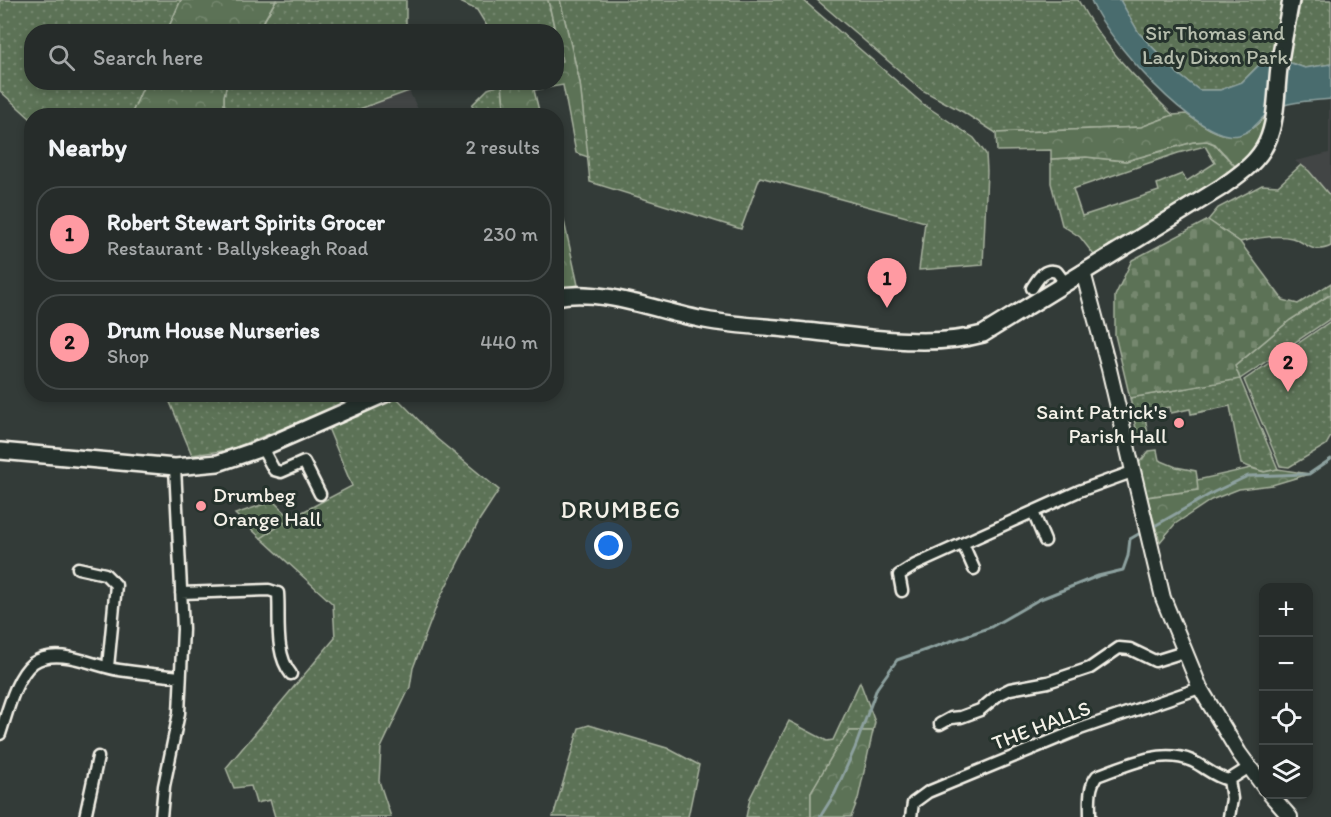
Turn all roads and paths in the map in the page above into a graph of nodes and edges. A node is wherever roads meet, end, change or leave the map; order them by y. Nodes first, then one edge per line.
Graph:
1 (1291, 0) edge
2 (1083, 272) junction
3 (1065, 284) junction
4 (1032, 288) dead end
5 (564, 296) edge
6 (367, 402) edge
7 (262, 448) junction
8 (0, 451) edge
9 (175, 467) junction
10 (1132, 472) junction
11 (320, 494) dead end
12 (1033, 512) junction
13 (1045, 541) dead end
14 (963, 544) junction
15 (78, 568) dead end
16 (974, 569) dead end
17 (902, 591) dead end
18 (181, 593) junction
19 (1184, 652) junction
20 (108, 667) junction
21 (291, 674) dead end
22 (180, 677) junction
23 (1200, 688) junction
24 (939, 724) dead end
25 (0, 734) edge
26 (98, 757) dead end
27 (1248, 768) junction
28 (1229, 780) junction
29 (1259, 782) edge
30 (1274, 799) edge
31 (85, 817) edge
32 (161, 817) edge
33 (911, 817) edge
34 (1090, 817) edge
35 (1229, 817) edge
36 (1290, 817) edge

1 - 2 main road
2 - 3 main road
2 - 10 street
3 - 4 street
3 - 5 main road
6 - 7 main road
7 - 9 main road
7 - 11 street
8 - 9 main road
9 - 18 street
10 - 12 street
10 - 19 street
12 - 13 street
12 - 14 street
14 - 16 street
14 - 17 street
15 - 20 street
18 - 21 street
18 - 22 street
19 - 23 street
19 - 24 street
20 - 22 street
20 - 25 street
22 - 32 street
23 - 27 street
23 - 33 street, THE HALLS
26 - 31 street
27 - 28 street
27 - 29 street
28 - 34 street
28 - 35 street
30 - 36 street

